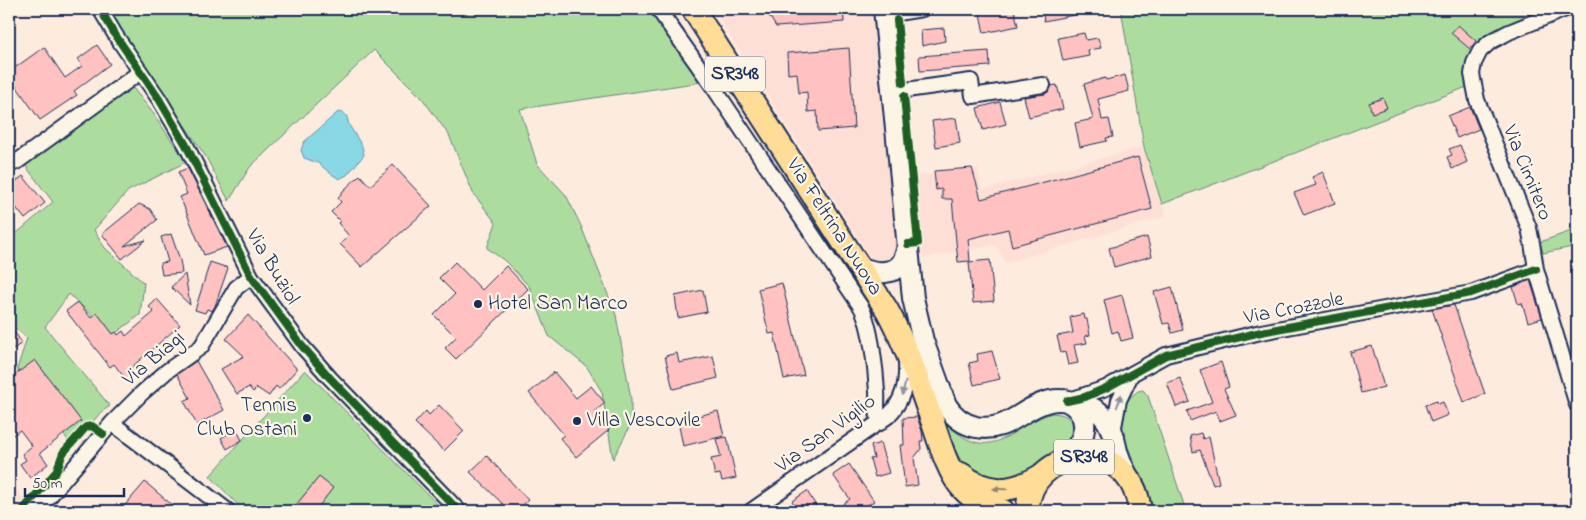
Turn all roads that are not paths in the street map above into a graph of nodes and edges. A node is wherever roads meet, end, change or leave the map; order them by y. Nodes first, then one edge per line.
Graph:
1 (100, 9) edge
2 (658, 9) edge
3 (693, 9) edge
4 (922, 9) edge
5 (1566, 9) edge
6 (884, 12) edge
7 (140, 72) junction
8 (1042, 85) dead end
9 (892, 92) junction
10 (9, 165) edge
11 (908, 244) junction
12 (859, 266) junction
13 (1536, 269) junction
14 (252, 276) junction
15 (905, 345) junction
16 (1134, 373) junction
17 (1066, 401) junction
18 (1577, 403) edge
19 (112, 423) junction
20 (880, 423) junction
21 (1113, 433) junction
22 (947, 459) junction
23 (1055, 467) junction
24 (1130, 482) junction
25 (37, 511) edge
26 (228, 511) edge
27 (459, 511) edge
28 (751, 511) edge
29 (1003, 511) edge
30 (1028, 511) edge
31 (1140, 511) edge

1 - 7 street, Via Buziol
2 - 20 street
3 - 12 main road, Via Feltrina Nuova / SR348
4 - 6 street
5 - 13 street, Via Cimitero
6 - 9 main road
7 - 10 street
7 - 14 street, Via Buziol
8 - 9 street
9 - 11 main road
11 - 12 main road
11 - 17 main road
12 - 15 main road, Via Feltrina Nuova / SR348
13 - 16 street, Via Crozzole
13 - 18 street, Via Cimitero
14 - 19 street, Via Biagi
14 - 27 street, Via Buziol
15 -> 20 street, Via San Vigilio
15 - 22 main road, Via Feltrina Nuova / SR348
16 - 17 street, Via Crozzole
21 -> 16 street, Via Crozzole
17 - 21 main road
17 - 23 main road
19 - 25 street, Via Biagi
19 - 26 street
20 - 28 street, Via San Vigilio
21 - 24 main road
23 -> 22 main road, Via Feltrina Nuova / SR348
22 - 29 main road, Via Feltrina Nuova / SR348
23 - 24 main road, SR348
23 - 30 main road, SR348
24 - 31 main road, SR348

